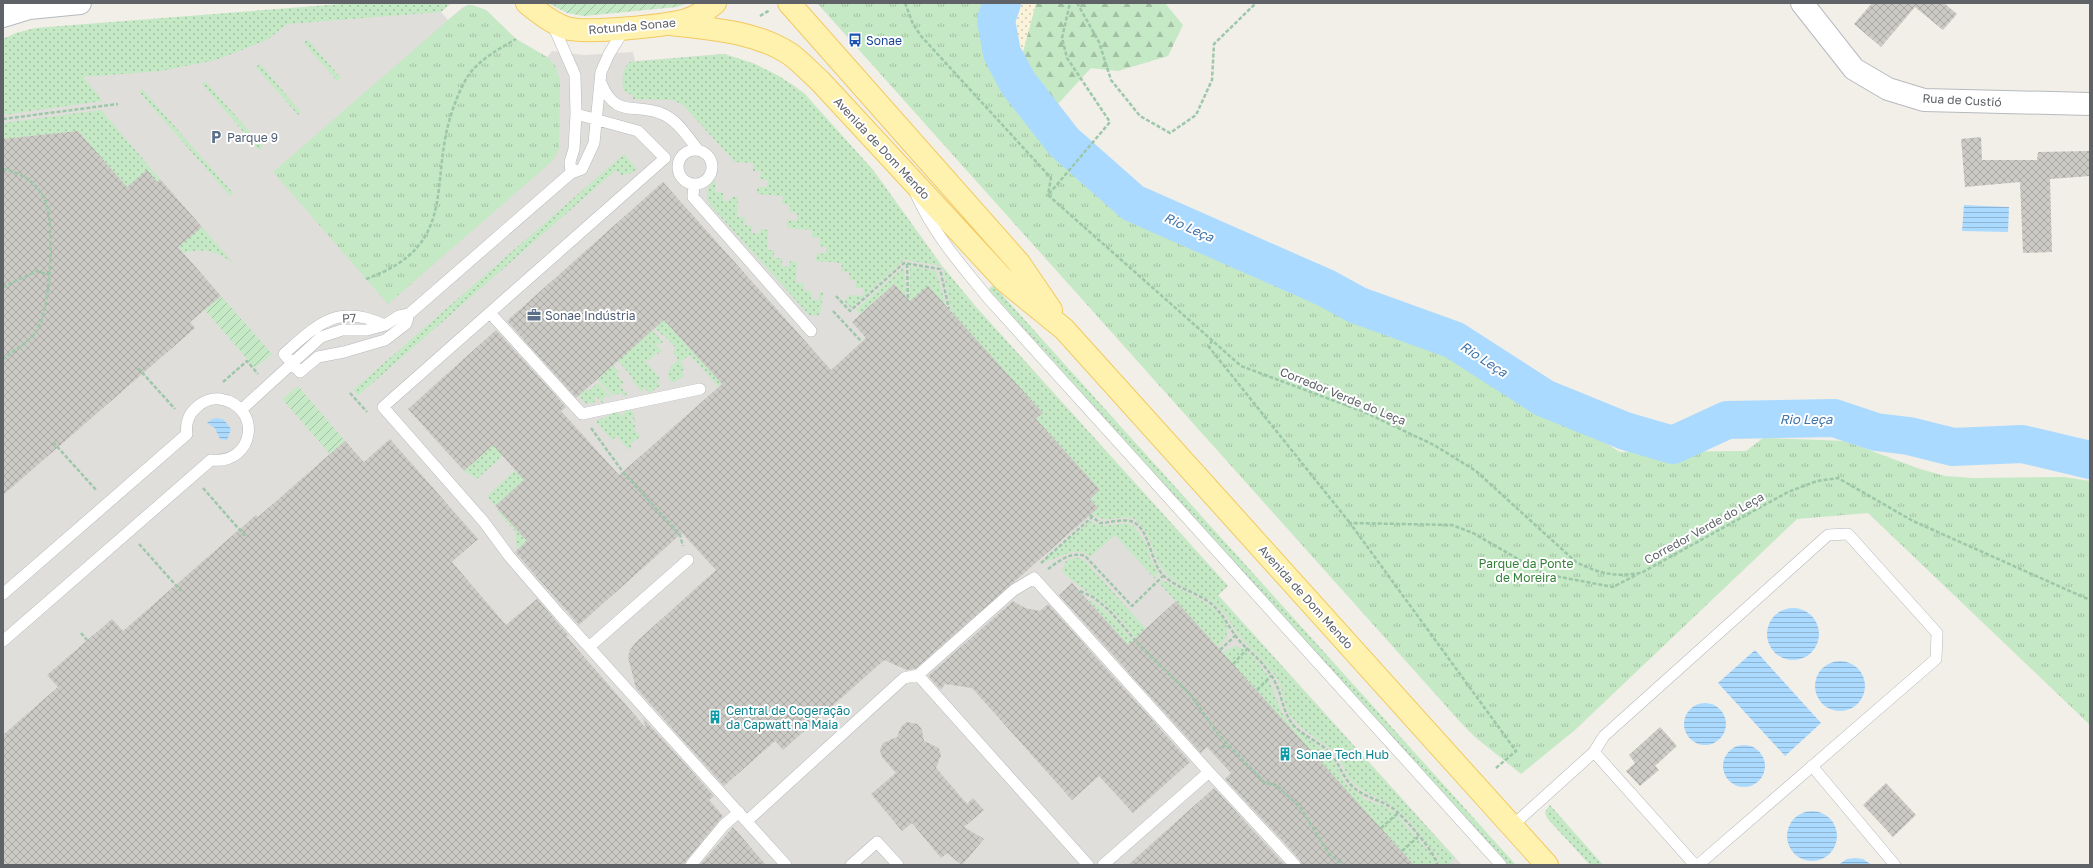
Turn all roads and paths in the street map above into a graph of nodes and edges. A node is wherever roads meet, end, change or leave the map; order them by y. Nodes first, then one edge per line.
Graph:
1 (80, 3) edge
2 (527, 3) edge
3 (714, 3) edge
4 (905, 3) edge
5 (1070, 3) edge
6 (1077, 3) edge
7 (1256, 3) edge
8 (1802, 3) edge
9 (780, 6) edge
10 (3, 16) edge
11 (758, 18) dead end
12 (551, 21) junction
13 (670, 24) junction
14 (626, 28) junction
15 (516, 39) dead end
16 (600, 82) junction
17 (118, 104) dead end
18 (2090, 104) edge
19 (102, 106) junction
20 (106, 109) dead end
21 (576, 114) junction
22 (3, 119) edge
23 (597, 120) junction
24 (698, 150) junction
25 (665, 158) junction
26 (678, 164) junction
27 (3, 169) edge
28 (571, 173) junction
29 (910, 179) junction
30 (694, 184) junction
31 (1048, 195) junction
32 (907, 264) junction
33 (49, 275) junction
34 (366, 279) dead end
35 (3, 287) edge
36 (836, 296) dead end
37 (908, 299) dead end
38 (949, 309) dead end
39 (833, 311) dead end
40 (490, 313) junction
41 (409, 314) junction
42 (385, 325) junction
43 (1064, 329) junction
44 (811, 331) dead end
45 (1212, 340) junction
46 (861, 341) dead end
47 (3, 359) edge
48 (291, 363) junction
49 (138, 368) dead end
50 (700, 389) dead end
51 (350, 392) dead end
52 (176, 410) dead end
53 (241, 410) junction
54 (582, 414) junction
55 (372, 417) dead end
56 (53, 442) dead end
57 (97, 492) dead end
58 (197, 492) dead end
59 (1350, 523) junction
60 (245, 536) dead end
61 (133, 548) dead end
62 (688, 560) joint
63 (1040, 562) dead end
64 (1046, 570) dead end
65 (1642, 573) junction
66 (1164, 576) junction
67 (182, 591) dead end
68 (1080, 591) dead end
69 (3, 594) edge
70 (2090, 600) edge
71 (81, 633) dead end
72 (1236, 635) junction
73 (87, 640) dead end
74 (3, 641) edge
75 (589, 647) junction
76 (1248, 648) junction
77 (1220, 650) dead end
78 (1233, 664) dead end
79 (918, 675) junction
80 (1271, 676) junction
81 (1257, 690) dead end
82 (1226, 743) junction
83 (1222, 748) dead end
84 (1594, 752) junction
85 (1812, 766) junction
86 (1496, 768) dead end
87 (1209, 772) junction
88 (739, 812) junction
89 (1398, 813) junction
90 (747, 821) junction
91 (1512, 826) junction
92 (1381, 828) dead end
93 (1418, 837) junction
94 (1402, 851) dead end
95 (691, 865) edge
96 (786, 865) edge
97 (851, 865) edge
98 (898, 865) edge
99 (1088, 865) edge
100 (1103, 865) edge
101 (1295, 865) edge
102 (1344, 865) edge
103 (1437, 865) edge
104 (1501, 865) edge
105 (1547, 865) edge
106 (1695, 865) edge
107 (1698, 865) edge
108 (1894, 865) edge

1 - 10 main road
2 - 12 main road, Rotunda Sonae
3 - 13 main road, Rotunda Sonae
4 - 31 path
5 - 31 path
6 - 7 path
8 - 18 main road, Rua de Custió
9 - 11 path
9 - 43 main road, Avenida de Dom Mendo
12 - 14 main road, Rotunda Sonae
12 - 21 lane
13 - 14 main road, Rotunda Sonae
13 - 29 main road, Avenida de Dom Mendo
14 - 16 lane
15 - 34 path
16 - 23 lane
16 - 24 lane
17 - 19 path
19 - 20 path
19 - 22 path
21 - 23 lane
21 - 28 lane
23 - 25 lane
23 - 28 lane
24 - 26 lane
24 - 30 lane
25 - 26 lane
25 - 40 lane
26 - 30 lane
27 - 33 path
28 - 41 lane
29 - 43 main road, Avenida de Dom Mendo
29 - 104 lane
30 - 44 lane
31 - 45 path, Corredor Verde do Leça
32 - 36 path
32 - 37 path
32 - 38 path
33 - 35 path
33 - 47 path
39 - 46 path
40 - 54 lane
40 - 75 lane
41 - 42 lane
41 - 48 lane
42 - 48 lane
42 - 48 lane, P7
43 - 91 main road, Avenida de Dom Mendo
45 - 59 path
45 - 65 path, Corredor Verde do Leça
48 - 53 lane
49 - 52 path
50 - 54 lane
51 - 55 path
53 - 69 lane
53 - 74 lane
54 - 62 path
56 - 57 path
58 - 60 path
59 - 65 path
59 - 86 path
61 - 67 path
62 - 75 lane
63 - 66 path
64 - 66 path
65 - 70 path, Corredor Verde do Leça
66 - 72 path
68 - 82 path
71 - 73 path
72 - 76 path
72 - 77 path
75 - 88 lane
76 - 78 path
76 - 80 path
79 - 87 lane
79 - 90 lane
79 - 99 lane
80 - 81 path
80 - 89 path
82 - 83 path
82 - 102 path
84 - 85 lane
84 - 91 lane
84 - 106 lane
85 - 107 lane
85 - 108 lane
87 - 100 lane
87 - 101 lane
88 - 90 lane
88 - 95 lane
89 - 92 path
89 - 93 path
90 - 96 lane
91 - 105 main road, Avenida de Dom Mendo
93 - 94 path
93 - 103 path
97 - 98 lane

